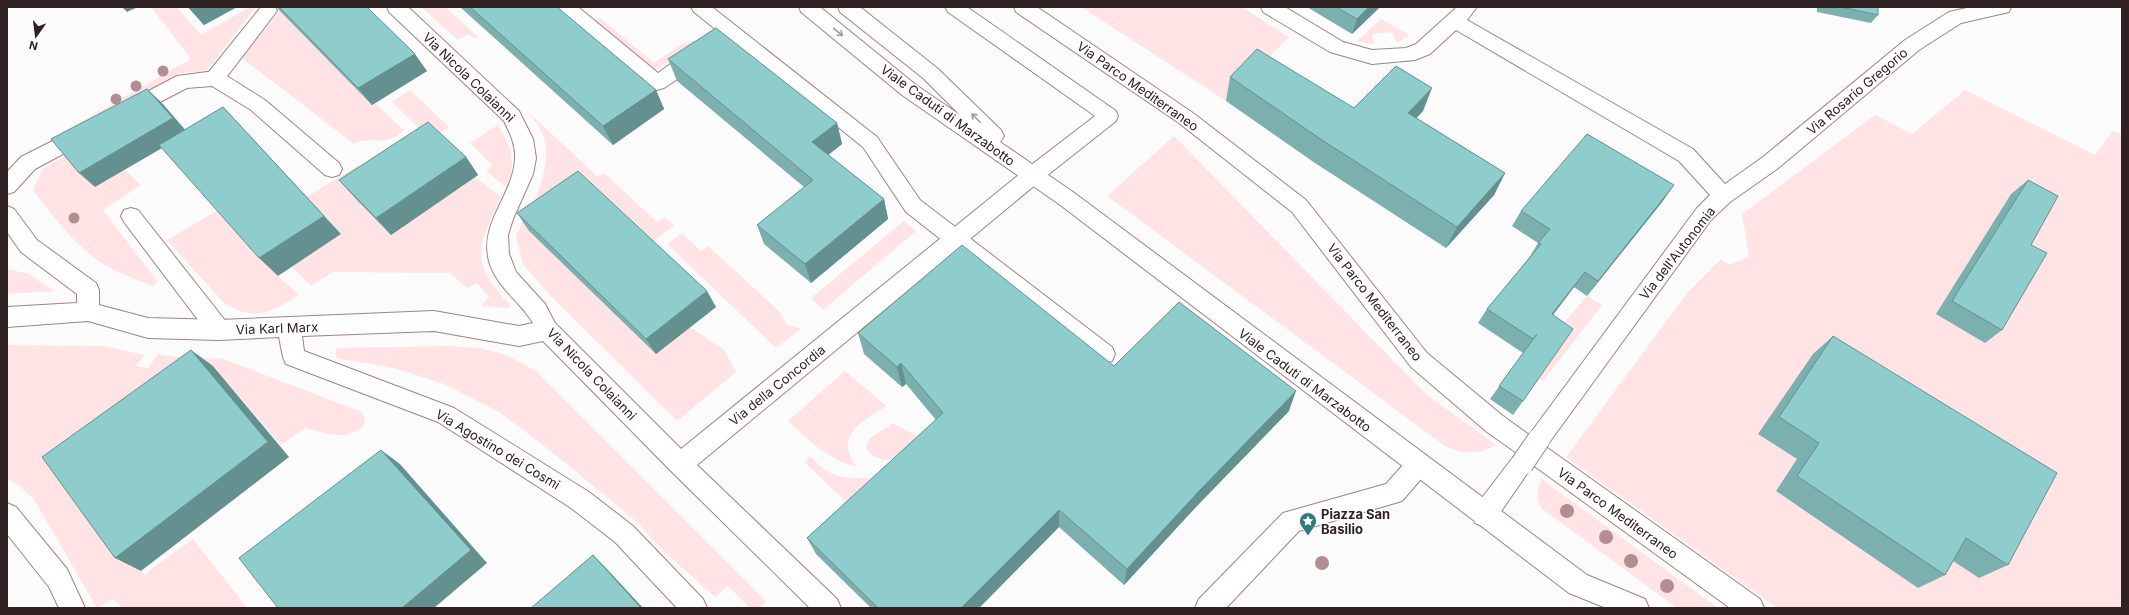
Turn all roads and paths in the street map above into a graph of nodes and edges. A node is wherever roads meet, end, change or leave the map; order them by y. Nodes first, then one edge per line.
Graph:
1 (396, 7) edge
2 (566, 7) edge
3 (700, 7) edge
4 (808, 7) edge
5 (848, 7) edge
6 (954, 7) edge
7 (1023, 7) edge
8 (1270, 7) edge
9 (2002, 7) edge
10 (268, 11) dead end
11 (1461, 14) edge
12 (722, 40) junction
13 (215, 78) junction
14 (332, 169) dead end
15 (1033, 175) junction
16 (7, 186) edge
17 (1723, 196) junction
18 (7, 215) edge
19 (131, 216) dead end
20 (956, 238) junction
21 (88, 312) junction
22 (7, 317) edge
23 (289, 328) junction
24 (220, 330) junction
25 (547, 330) junction
26 (1104, 354) dead end
27 (680, 464) junction
28 (1419, 464) junction
29 (1484, 515) junction
30 (7, 516) edge
31 (1578, 584) junction
32 (72, 608) edge
33 (694, 608) edge
34 (828, 608) edge
35 (1208, 608) edge
36 (1593, 608) edge
37 (1636, 608) edge
38 (1751, 608) edge

1 - 25 street, Via Nicola Colaianni
2 - 12 lane
3 - 12 lane
4 -> 15 street, Viale Caduti di Marzabotto
15 -> 5 street, Viale Caduti di Marzabotto
6 - 15 lane
7 - 38 street, Via Parco Mediterraneo
8 - 11 street, Via dell'Autonomia
9 - 17 street, Via Rosario Gregorio
10 - 13 lane
11 - 17 street, Via dell'Autonomia
12 - 20 lane
13 - 14 street
13 - 16 street
15 - 20 street, Via della Concordia
15 - 28 street, Viale Caduti di Marzabotto
17 - 29 street, Via dell'Autonomia, bridge
18 - 21 street
19 - 24 lane
20 - 26 lane
20 - 27 street, Via della Concordia
21 - 22 street, Via Karl Marx
21 - 24 street, Via Karl Marx
23 - 24 street, Via Karl Marx
23 - 25 street, Via Karl Marx
23 - 33 street, Via Agostino dei Cosmi
25 - 27 street, Via Nicola Colaianni
27 - 34 street
28 - 29 street, Viale Caduti di Marzabotto
28 - 35 street
29 - 31 street, Viale Caduti di Marzabotto
30 - 32 street
31 - 36 street, Viale Caduti di Marzabotto
31 - 37 street, Viale Caduti di Marzabotto

